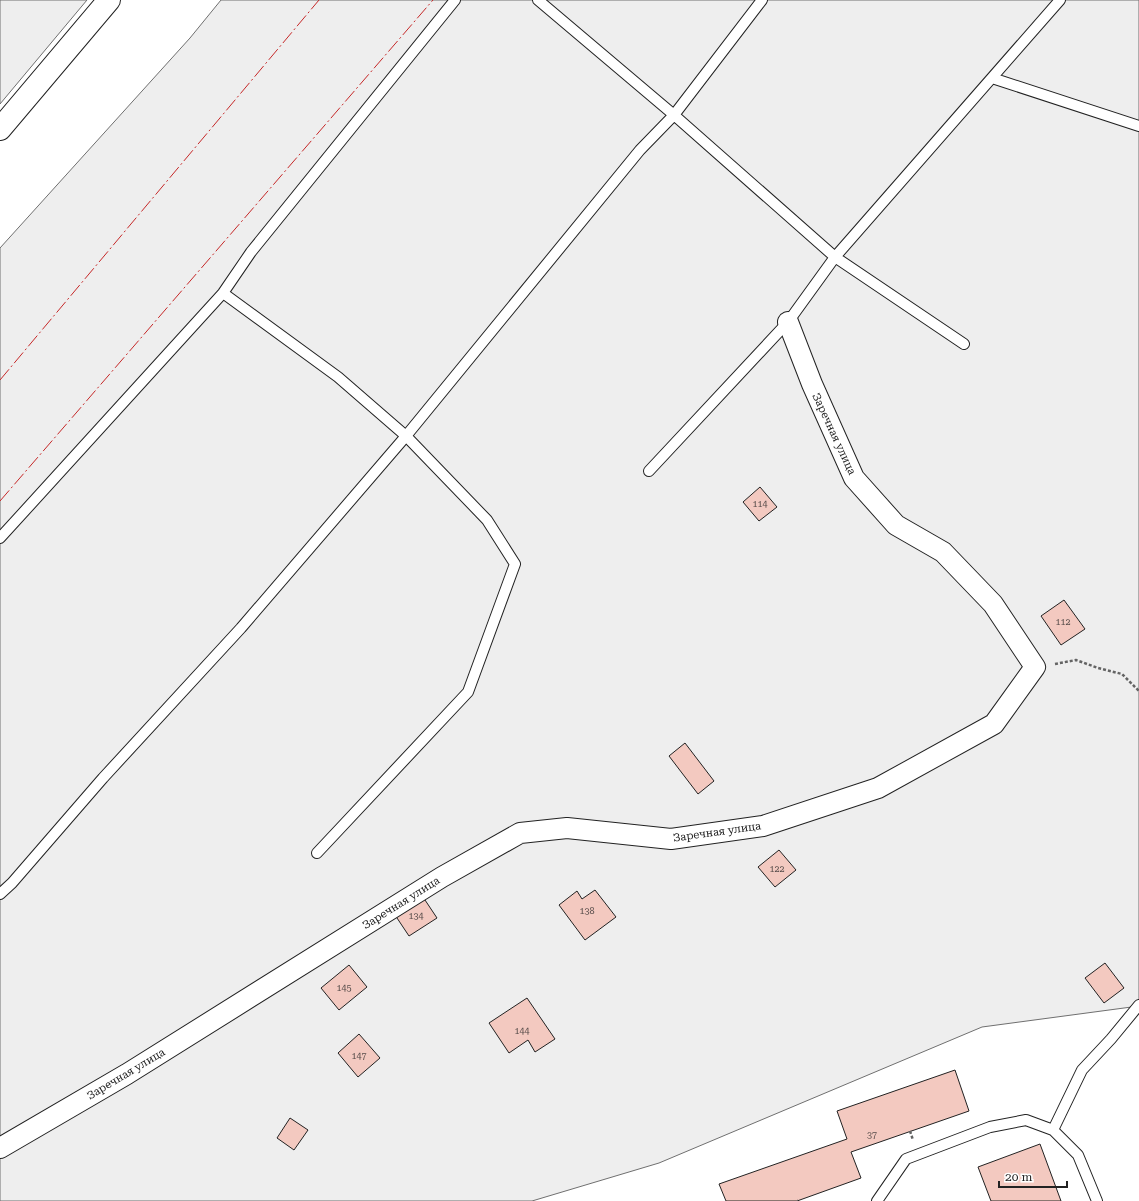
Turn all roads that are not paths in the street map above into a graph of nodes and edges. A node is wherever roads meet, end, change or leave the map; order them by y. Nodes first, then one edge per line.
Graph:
1 (109, 0) edge
2 (455, 0) edge
3 (538, 0) edge
4 (762, 0) edge
5 (1060, 0) edge
6 (992, 78) junction
7 (674, 116) junction
8 (1139, 126) edge
9 (0, 129) edge
10 (835, 257) junction
11 (223, 293) junction
12 (788, 322) junction
13 (964, 344) dead end
14 (406, 436) junction
15 (649, 471) dead end
16 (0, 538) edge
17 (317, 853) dead end
18 (0, 894) edge
19 (1139, 1005) edge
20 (1053, 1130) junction
21 (0, 1148) edge
22 (877, 1201) edge
23 (1097, 1201) edge

1 - 9 main road
2 - 11 lane
3 - 7 lane
4 - 7 lane
5 - 6 lane
6 - 8 lane
6 - 10 lane
7 - 10 lane
7 - 14 lane
10 - 12 lane
10 - 13 lane
11 - 14 lane
11 - 16 lane
12 - 15 lane
12 - 21 street, Заречная улица
14 - 17 lane
14 - 18 lane
19 - 20 lane
20 - 22 lane
20 - 23 lane

